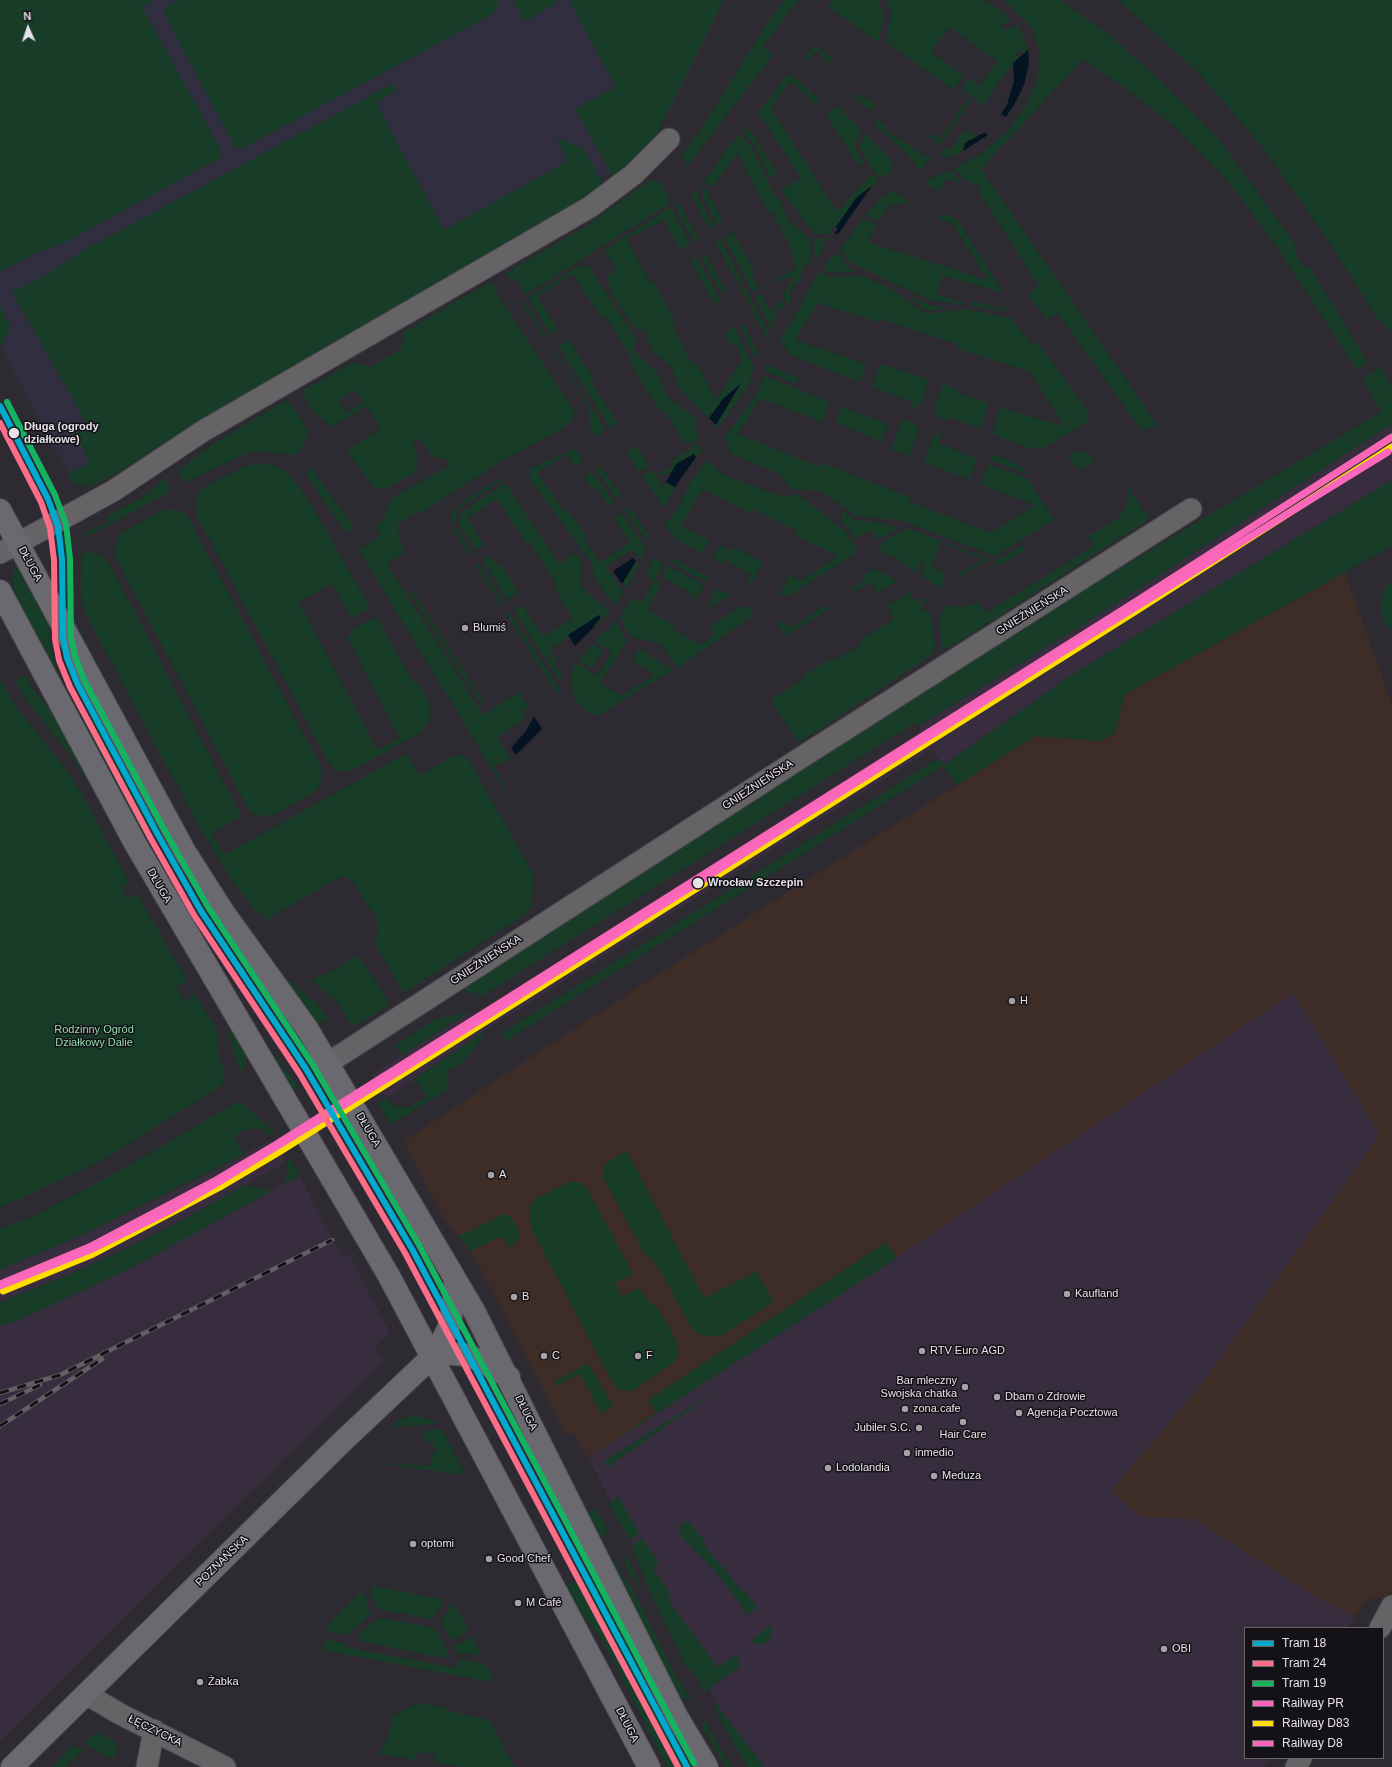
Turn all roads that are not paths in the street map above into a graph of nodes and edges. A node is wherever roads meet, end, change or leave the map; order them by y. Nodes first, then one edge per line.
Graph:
1 (669, 139) dead end
2 (1191, 509) dead end
3 (0, 510) edge
4 (9, 548) edge
5 (0, 591) edge
6 (328, 1063) junction
7 (455, 1279) junction
8 (433, 1356) junction
9 (508, 1377) junction
10 (1392, 1606) edge
11 (1381, 1627) edge
12 (86, 1694) junction
13 (154, 1730) junction
14 (12, 1767) edge
15 (147, 1767) edge
16 (225, 1767) edge
17 (649, 1767) edge
18 (707, 1767) edge

1 - 4 street
2 - 6 street, GNIEŹNIEŃSKA
3 - 4 street, DŁUGA
4 - 6 street, DŁUGA
5 - 8 street, DŁUGA
6 - 7 street, DŁUGA
7 - 8 street, POZNAŃSKA
7 - 9 street, DŁUGA
8 - 9 street
8 - 12 street, POZNAŃSKA
8 - 17 street, DŁUGA
9 - 18 street, DŁUGA
10 - 11 street
12 - 13 street, ŁĘCZYCKA
12 - 14 street, POZNAŃSKA
13 - 15 street
13 - 16 street, ŁĘCZYCKA

